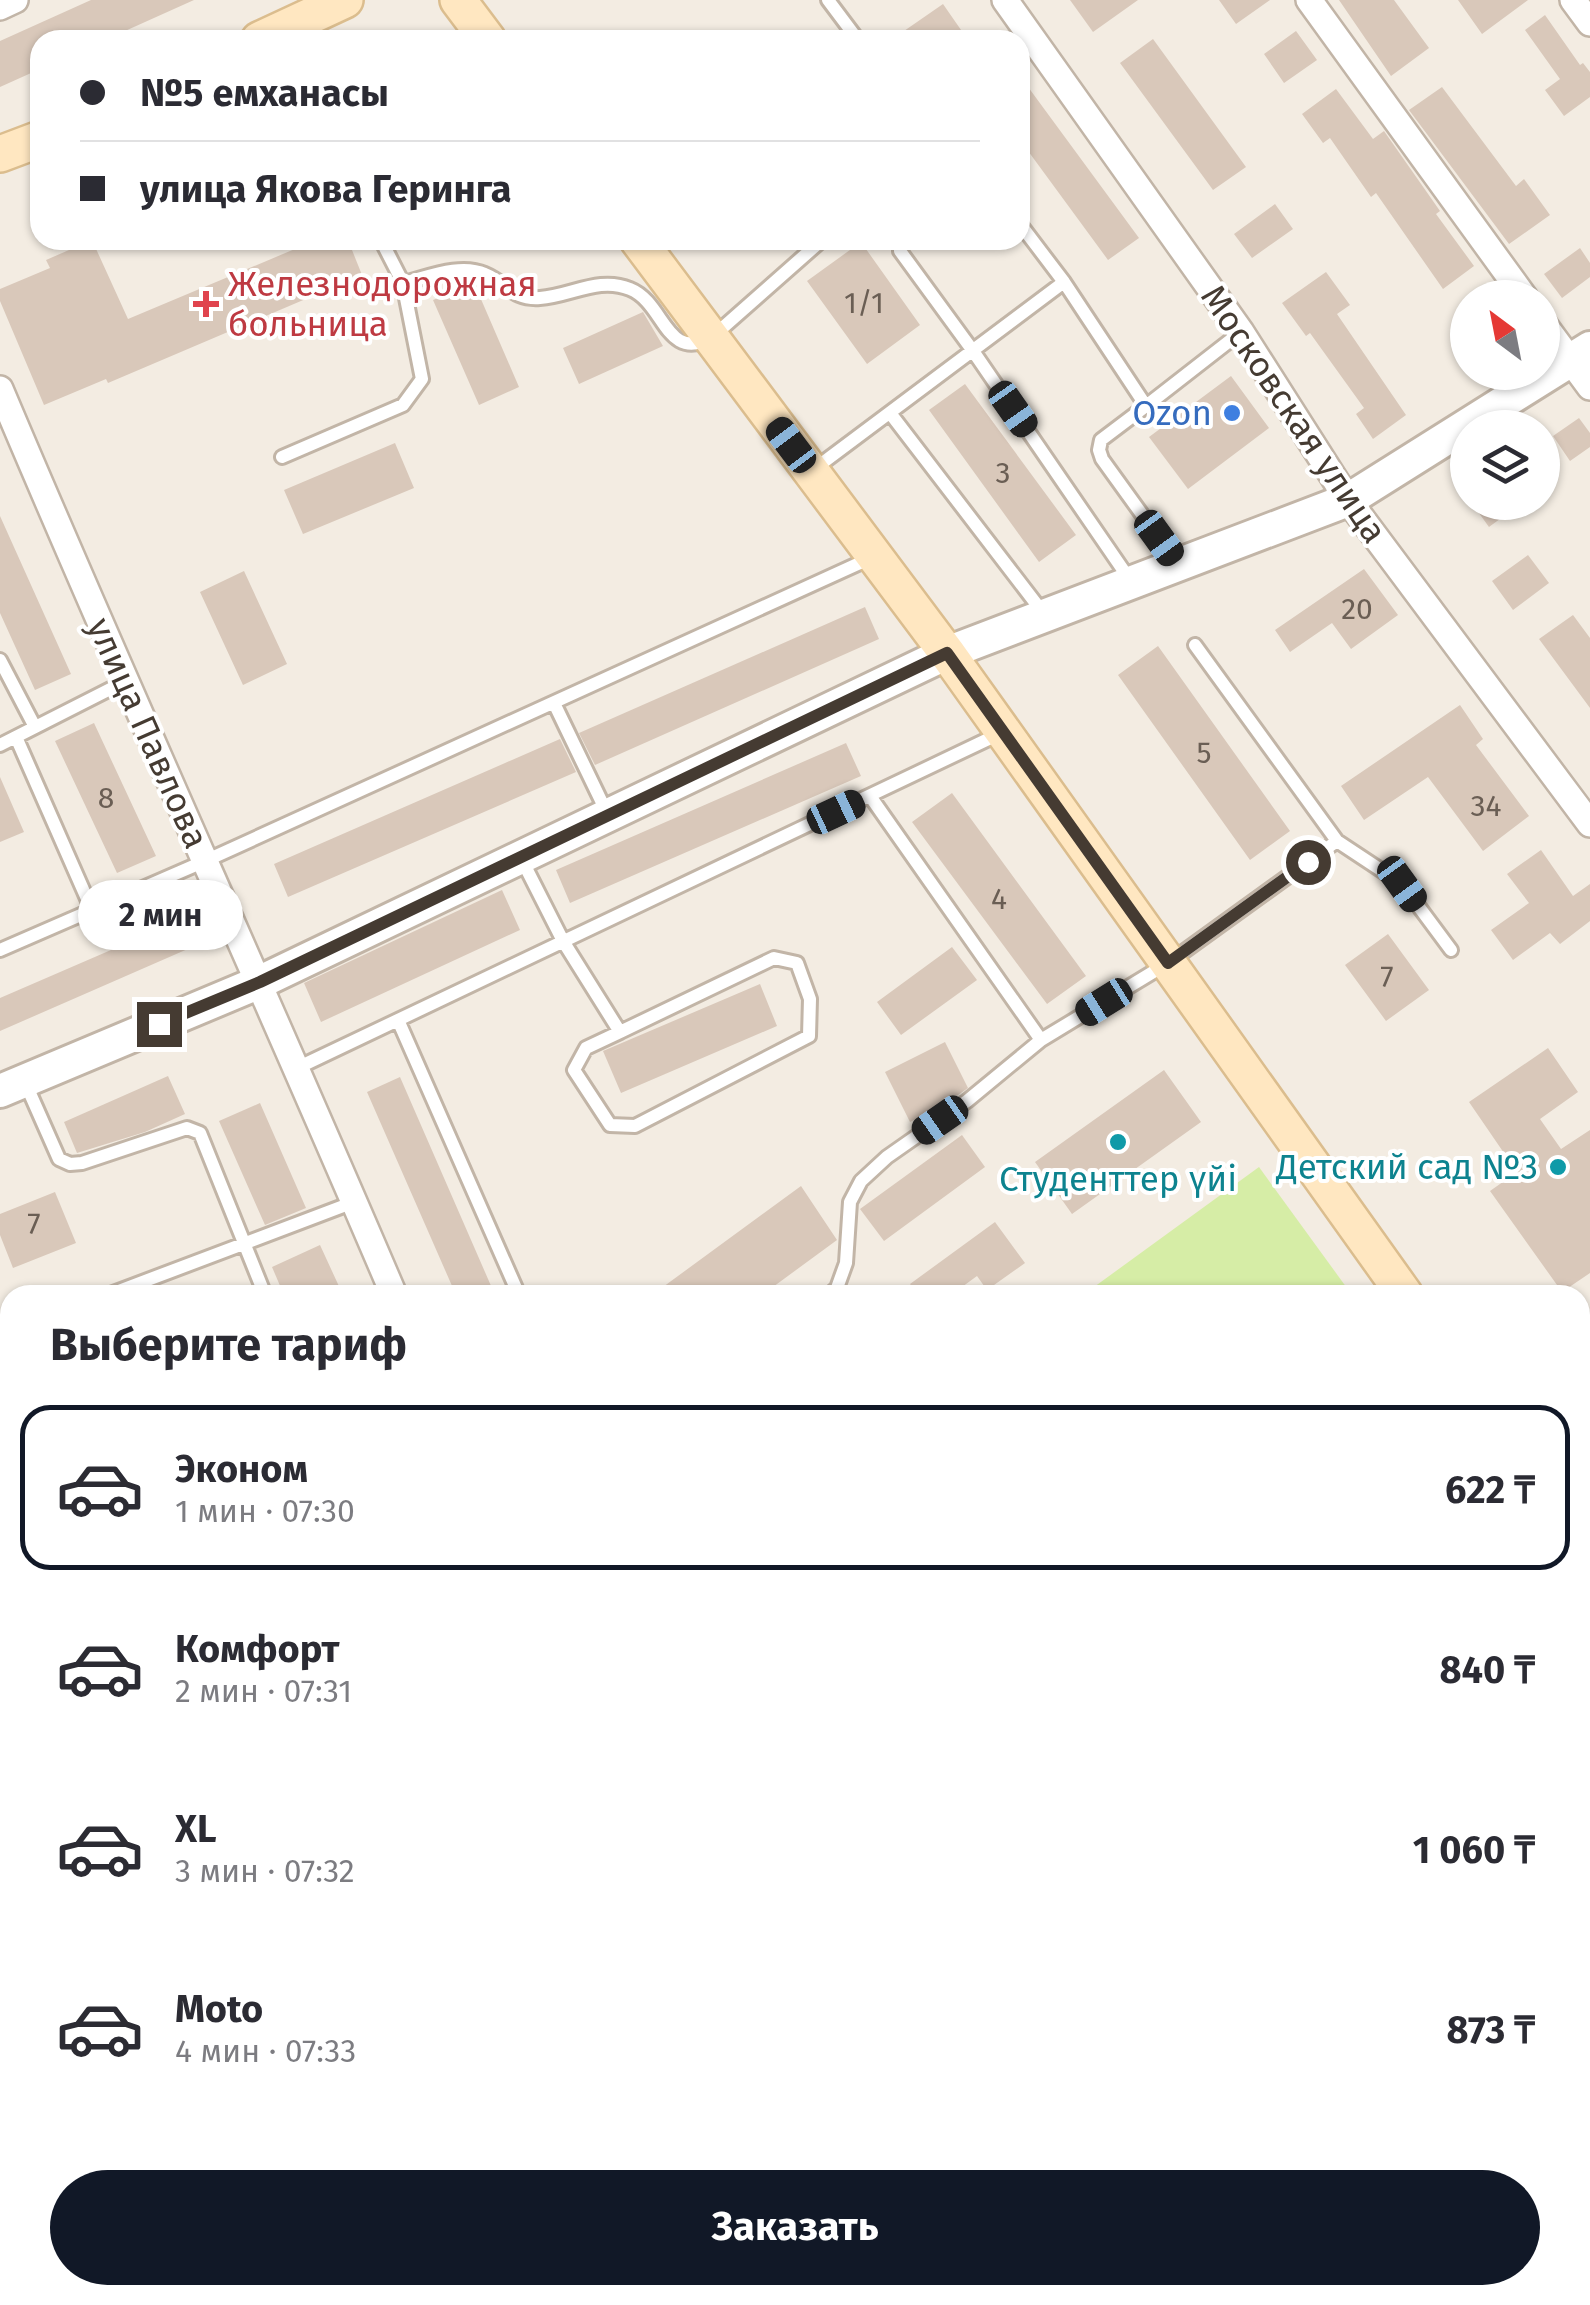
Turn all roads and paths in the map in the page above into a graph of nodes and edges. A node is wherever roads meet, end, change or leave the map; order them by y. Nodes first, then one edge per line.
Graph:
1 (14, 0) edge
2 (346, 0) edge
3 (458, 0) edge
4 (828, 0) edge
5 (1005, 0) edge
6 (1308, 0) edge
7 (1573, 0) edge
8 (0, 7) edge
9 (1590, 22) edge
10 (286, 30) edge
11 (480, 30) edge
12 (850, 30) edge
13 (1019, 30) edge
14 (1030, 50) edge
15 (30, 143) edge
16 (0, 154) edge
17 (1030, 237) edge
18 (386, 250) edge
19 (645, 250) edge
20 (811, 250) edge
21 (900, 250) edge
22 (1512, 280) edge
23 (1064, 282) junction
24 (402, 283) junction
25 (1241, 332) junction
26 (711, 338) junction
27 (1560, 341) edge
28 (973, 351) junction
29 (1584, 366) edge
30 (0, 389) edge
31 (1146, 406) junction
32 (890, 414) junction
33 (282, 457) dead end
34 (811, 472) junction
35 (1348, 500) junction
36 (875, 556) junction
37 (1178, 565) junction
38 (1132, 583) junction
39 (1045, 616) junction
40 (1196, 645) dead end
41 (947, 653) junction
42 (0, 660) edge
43 (124, 682) junction
44 (554, 702) junction
45 (36, 728) junction
46 (1003, 732) junction
47 (16, 737) junction
48 (0, 745) edge
49 (870, 796) junction
50 (608, 816) junction
51 (1590, 824) edge
52 (1336, 841) junction
53 (521, 858) junction
54 (205, 861) junction
55 (92, 910) junction
56 (564, 941) junction
57 (0, 950) edge
58 (1451, 950) dead end
59 (1168, 963) junction
60 (260, 982) junction
61 (398, 1020) junction
62 (620, 1032) junction
63 (1041, 1040) junction
64 (297, 1068) junction
65 (12, 1086) edge
66 (354, 1202) junction
67 (246, 1245) junction
68 (136, 1285) edge
69 (261, 1285) edge
70 (386, 1285) edge
71 (515, 1285) edge
72 (838, 1285) edge
73 (1399, 1285) edge

1 - 8 street
2 - 10 main road
3 - 11 main road
4 - 12 lane
5 - 13 street, Московская улица
6 - 22 street
7 - 9 street
14 - 25 street, Московская улица
15 - 16 main road
17 - 23 lane
18 - 24 lane
19 - 26 main road
20 - 26 lane
21 - 28 lane
23 - 28 lane
23 - 31 lane
24 - 26 lane
24 - 33 lane
25 - 31 lane
25 - 35 street, Московская улица
26 - 34 main road
27 - 29 street
28 - 32 lane
28 - 38 lane
29 - 35 street
30 - 43 street, улица Павлова
31 - 37 lane
32 - 34 lane
32 - 39 lane
34 - 36 main road
35 - 37 street
35 - 51 street, Московская улица
36 - 41 main road
36 - 44 lane
37 - 38 street
38 - 39 street
39 - 41 street
40 - 52 lane
41 - 46 main road
41 - 50 street
42 - 45 lane
43 - 45 lane
43 - 54 street, улица Павлова
44 - 50 lane
44 - 54 lane
45 - 47 lane
46 - 49 lane
46 - 59 main road
47 - 48 lane
47 - 55 lane
49 - 56 lane
49 - 63 lane
50 - 53 street
52 - 58 lane
52 - 59 lane
53 - 56 lane
53 - 60 street
54 - 55 lane
54 - 60 street, улица Павлова
55 - 57 lane
56 - 61 lane
56 - 62 lane
59 - 63 lane
59 - 73 main road
60 - 64 street, улица Павлова
60 - 65 street
61 - 64 lane
61 - 71 lane
62 - 62 lane
63 - 72 lane
64 - 66 street, улица Павлова
65 - 67 lane
66 - 67 lane
66 - 70 street, улица Павлова
67 - 68 lane
67 - 69 lane

